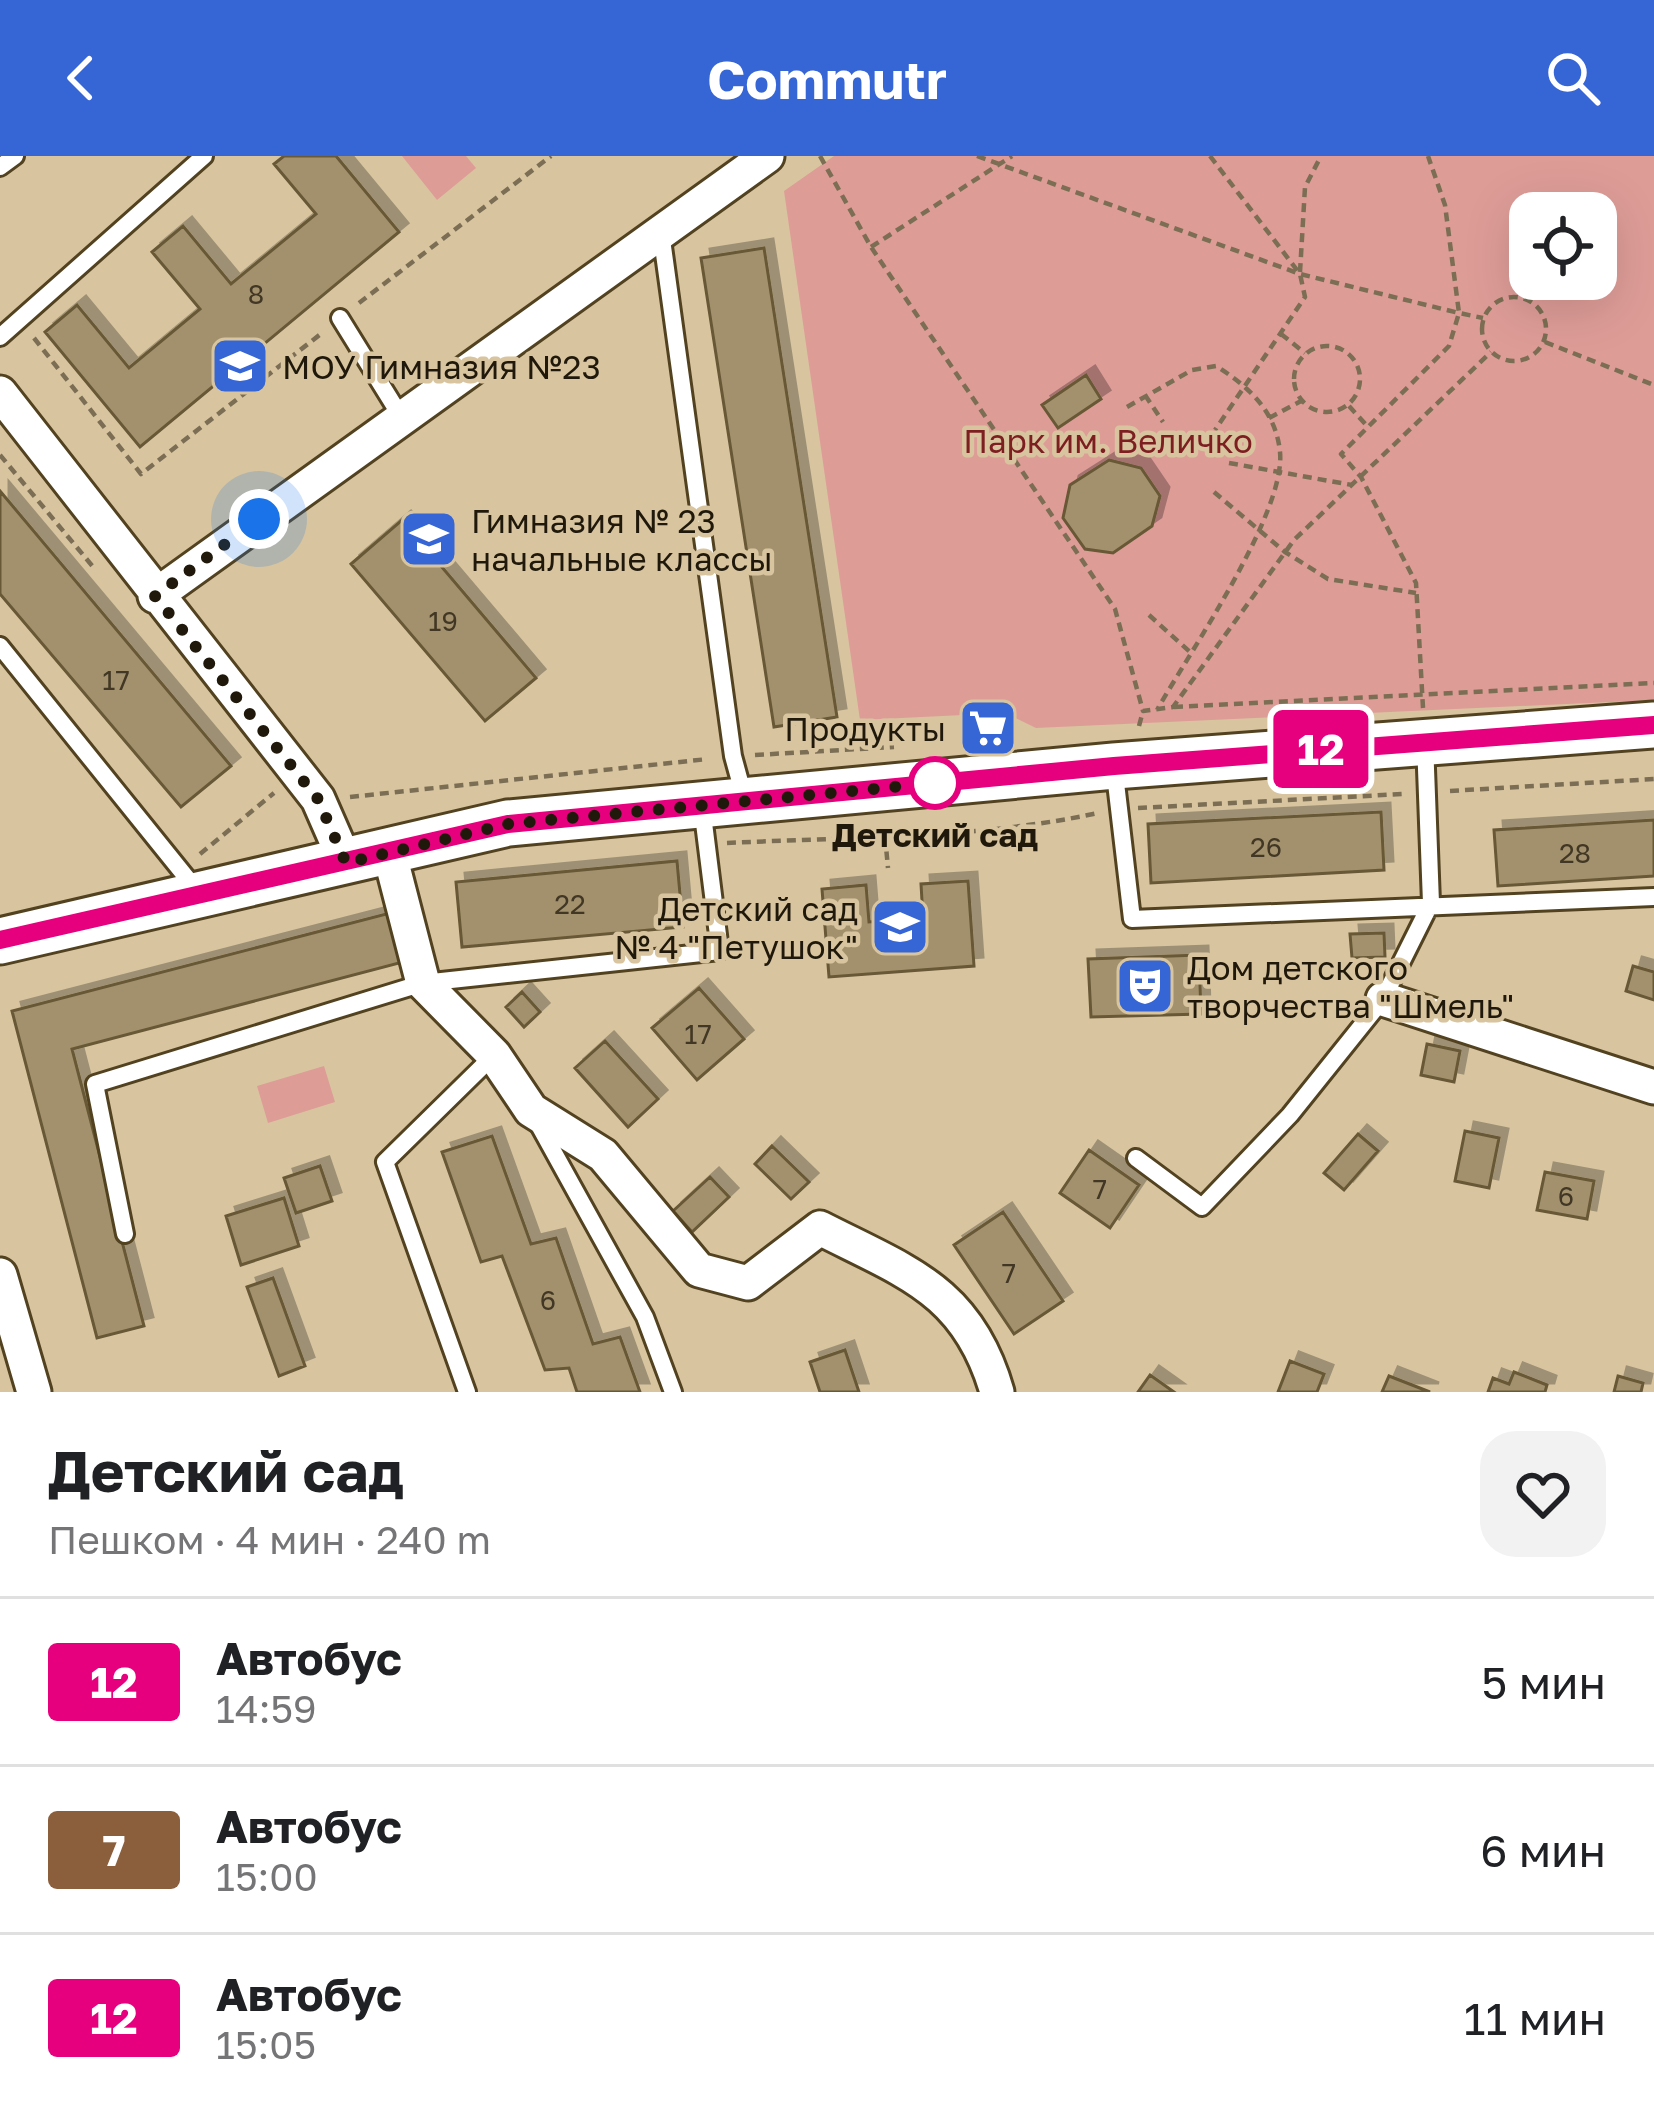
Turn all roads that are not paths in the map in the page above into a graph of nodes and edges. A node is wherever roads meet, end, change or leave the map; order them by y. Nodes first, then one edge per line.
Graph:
1 (15, 156) edge
2 (204, 156) edge
3 (748, 161) edge
4 (0, 167) edge
5 (661, 231) junction
6 (340, 318) road end
7 (0, 337) edge
8 (1, 397) edge
9 (400, 415) junction
10 (155, 596) junction
11 (0, 646) edge
12 (1654, 725) edge
13 (1425, 741) junction
14 (1116, 787) junction
15 (718, 817) junction
16 (397, 849) junction
17 (346, 863) junction
18 (201, 896) junction
19 (1654, 897) edge
20 (1431, 904) junction
21 (0, 940) edge
22 (423, 983) junction
23 (1383, 999) junction
24 (494, 1055) junction
25 (1654, 1088) edge
26 (531, 1110) junction
27 (1136, 1158) dead end
28 (125, 1234) dead end
29 (0, 1275) edge
30 (8, 1332) edge
31 (34, 1392) edge
32 (466, 1392) edge
33 (673, 1392) edge
34 (997, 1392) edge

1 - 4 lane
2 - 7 lane
3 - 5 street
5 - 9 street
5 - 15 lane
6 - 9 lane
8 - 10 street
9 - 10 street
10 - 17 street
11 - 18 lane
12 - 13 street
13 - 14 street
13 - 20 lane
14 - 15 street
14 - 20 lane
15 - 16 street
15 - 22 lane
16 - 17 street
16 - 22 street
17 - 18 street
18 - 21 street
19 - 20 lane
20 - 23 lane
22 - 24 street
22 - 28 lane
23 - 25 street
23 - 27 lane
24 - 26 street
24 - 32 lane
26 - 33 lane
26 - 34 street
29 - 30 street
30 - 31 street

